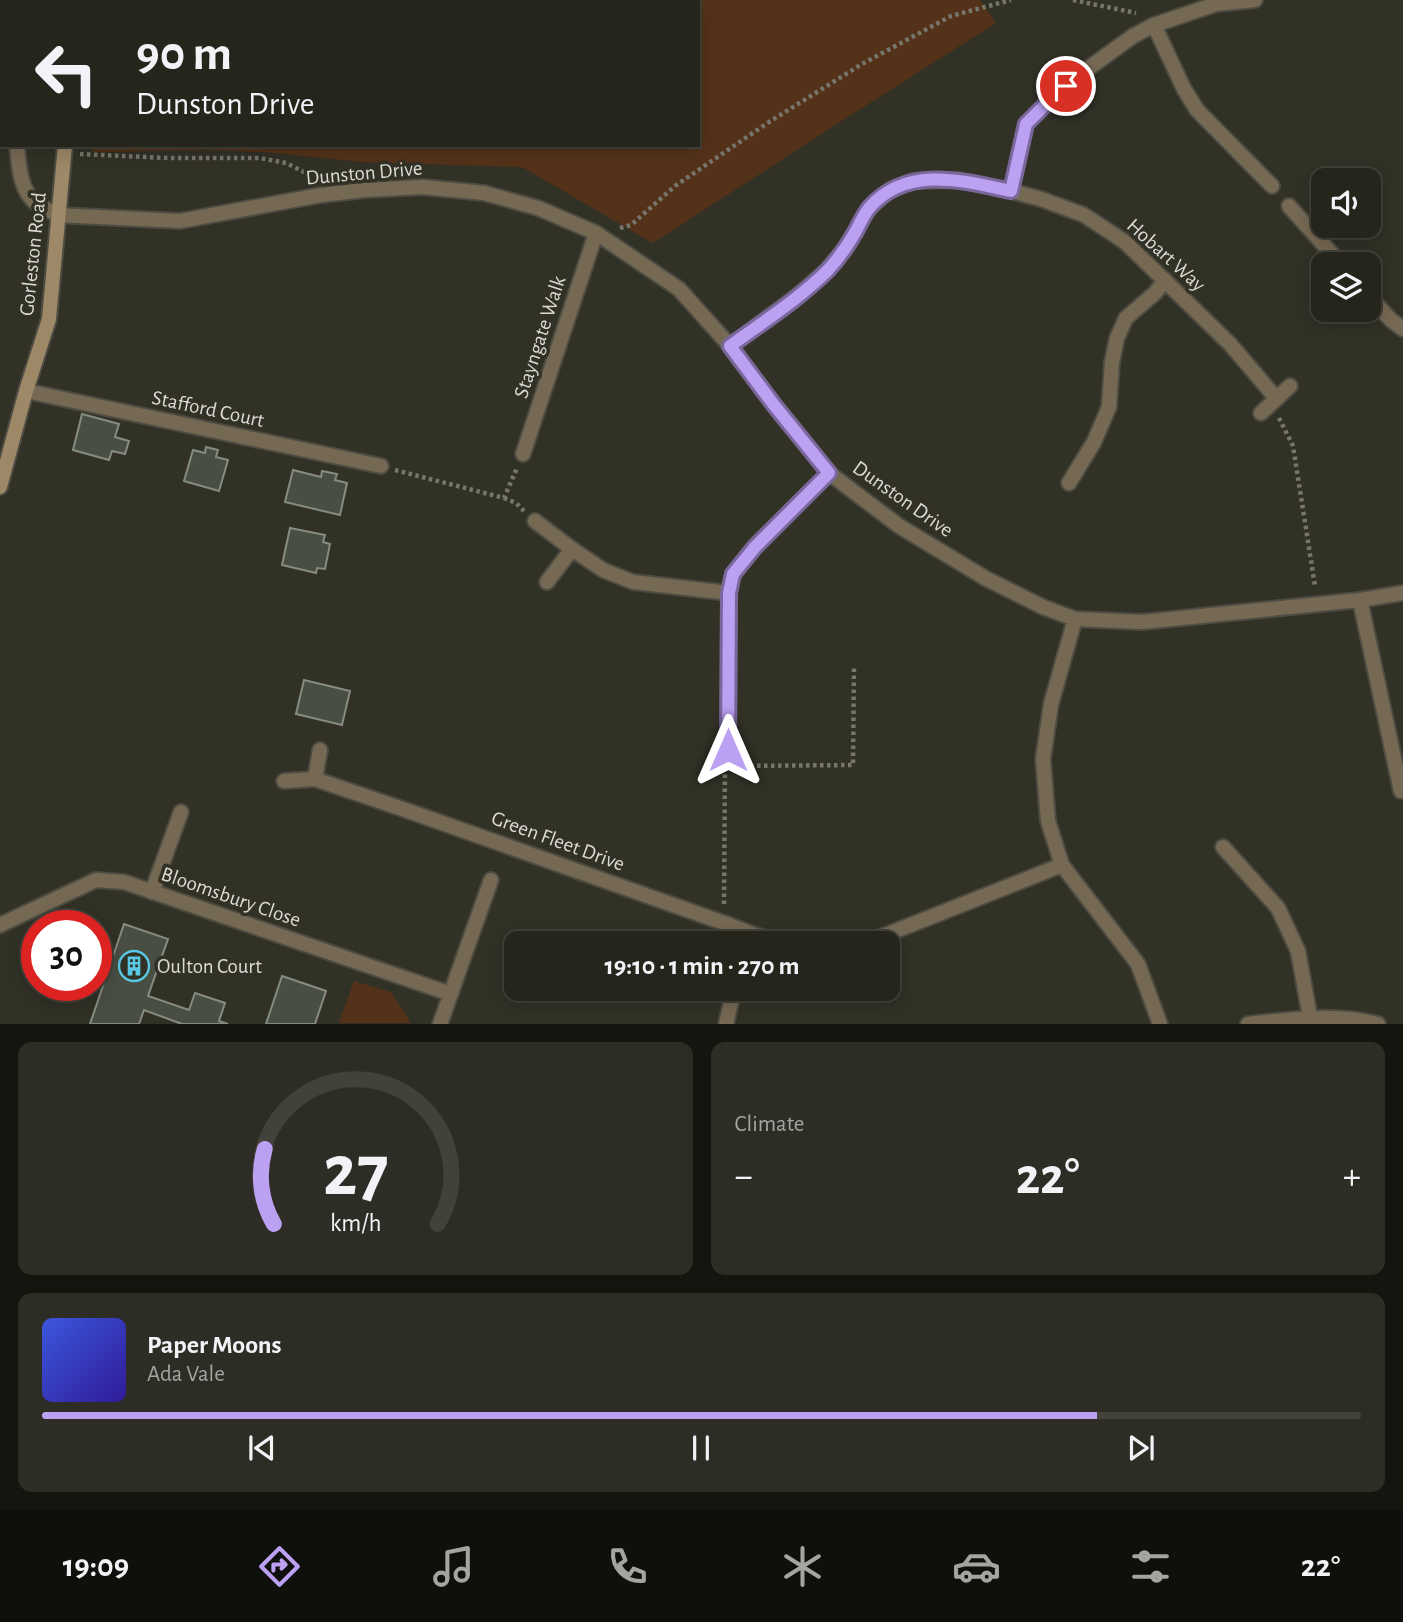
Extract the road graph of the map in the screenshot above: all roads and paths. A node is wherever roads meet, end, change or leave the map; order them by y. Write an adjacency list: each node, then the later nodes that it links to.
1 (1011, 0): 14 (path)
2 (1073, 0): 5 (path)
3 (1255, 0): 4 (street)
4 (1216, 2): 6 (street)
5 (1136, 13)
6 (1154, 24): 10 (street); 11 (street)
7 (18, 147): 13 (street)
8 (65, 149): 9 (path); 13 (main road, Gorleston Road)
9 (314, 177)
10 (1272, 186)
11 (1011, 191): 17 (street, Hobart Way); 20 (street, Hobart Way)
12 (1289, 206): 16 (street)
13 (58, 215): 15 (street, Dunston Drive); 22 (main road, Gorleston Road)
14 (621, 228)
15 (596, 233): 20 (street, Dunston Drive); 24 (street, Stayngate Walk)
16 (1330, 252)
17 (1166, 280): 23 (street, Hobart Way); 27 (street)
18 (1381, 309): 19 (street)
19 (1403, 329)
20 (730, 346): 26 (street, Dunston Drive)
21 (1290, 386): 23 (street)
22 (26, 391): 25 (street, Stafford Court); 28 (main road, Gorleston Road)
23 (1269, 406): 35 (path)
24 (523, 454): 25 (path)
25 (381, 466)
26 (829, 473): 32 (street); 36 (street, Dunston Drive)
27 (1069, 483)
28 (0, 487)
29 (535, 521): 30 (street)
30 (572, 549): 31 (street); 32 (street)
31 (547, 582)
32 (729, 593): 39 (street)
33 (1403, 593): 34 (street, Dunston Drive)
34 (1360, 600): 35 (street, Dunston Drive); 43 (street)
35 (1318, 604): 36 (street, Dunston Drive)
36 (1075, 619): 46 (street)
37 (854, 666): 40 (path)
38 (320, 750): 41 (street)
39 (728, 750): 40 (path)
40 (725, 766): 49 (path)
41 (315, 779): 42 (street, Green Fleet Drive); 49 (street, Green Fleet Drive)
42 (284, 781)
43 (1401, 791)
44 (181, 812): 48 (street)
45 (1223, 846): 55 (street)
46 (1062, 865): 52 (street); 58 (street)
47 (491, 880): 53 (street)
48 (152, 892): 50 (street, Bloomsbury Close); 53 (street, Bloomsbury Close)
49 (724, 923): 51 (street, Green Fleet Drive)
50 (0, 925)
51 (738, 931)
52 (895, 931)
53 (451, 994): 56 (street)
54 (731, 1001): 57 (street)
55 (1310, 1017): 59 (street); 60 (street)
56 (440, 1024)
57 (726, 1024)
58 (1160, 1024)
59 (1248, 1024)
60 (1378, 1024)

